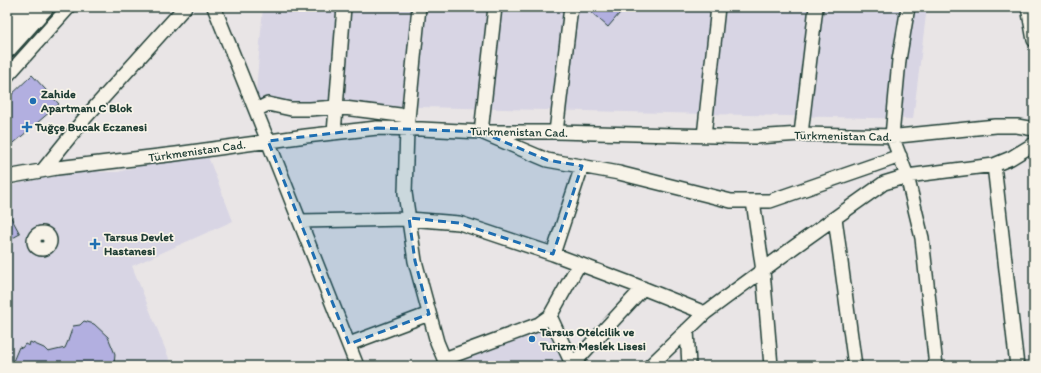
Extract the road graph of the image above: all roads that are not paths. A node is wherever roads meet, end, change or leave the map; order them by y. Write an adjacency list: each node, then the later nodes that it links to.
1 (22, 7): 14 (highway)
2 (44, 7): 16 (highway)
3 (69, 7): 17 (street)
4 (185, 7): 33 (street)
5 (214, 7): 19 (street)
6 (344, 7): 18 (street)
7 (420, 7): 20 (street)
8 (495, 7): 22 (street)
9 (570, 7): 23 (street)
10 (718, 7): 26 (street)
11 (816, 7): 25 (street)
12 (908, 7): 27 (street)
13 (1028, 7): 15 (street)
14 (7, 24)
15 (1034, 40)
16 (7, 48)
17 (7, 76)
18 (336, 107): 19 (street); 20 (street); 24 (street)
19 (256, 110): 28 (street)
20 (407, 122): 22 (street, Türkmenistan Cad.); 24 (street, Türkmenistan Cad.); 38 (street)
21 (1034, 129): 27 (street, Türkmenistan Cad.)
22 (481, 132): 23 (street, Türkmenistan Cad.); 32 (street)
23 (556, 132): 26 (street, Türkmenistan Cad.)
24 (334, 133): 28 (street, Türkmenistan Cad.)
25 (800, 134): 26 (street, Türkmenistan Cad.); 27 (street, Türkmenistan Cad.)
26 (704, 136)
27 (892, 136): 30 (street)
28 (268, 141): 33 (street, Türkmenistan Cad.); 39 (street)
29 (1034, 144): 31 (street)
30 (900, 156): 34 (street); 36 (street)
31 (994, 165): 34 (street); 57 (street)
32 (582, 166): 36 (street); 40 (street)
33 (43, 170): 35 (street, Türkmenistan Cad.)
34 (907, 176): 37 (street); 56 (street)
35 (7, 177)
36 (753, 201): 42 (street)
37 (835, 218): 42 (street); 55 (street)
38 (409, 219): 39 (street); 40 (street); 45 (street)
39 (300, 221): 48 (street)
40 (553, 254): 41 (street)
41 (579, 264): 43 (street); 46 (street)
42 (763, 271): 44 (street); 54 (street)
43 (643, 288): 44 (street); 51 (street)
44 (705, 313): 47 (street)
45 (430, 314): 48 (street); 49 (street)
46 (550, 316): 49 (street); 51 (street)
47 (687, 330): 52 (street); 53 (street)
48 (349, 344): 50 (street)
49 (445, 363)
50 (357, 366)
51 (572, 366)
52 (650, 366)
53 (689, 366)
54 (771, 366)
55 (855, 366)
56 (936, 366)
57 (1016, 366)

